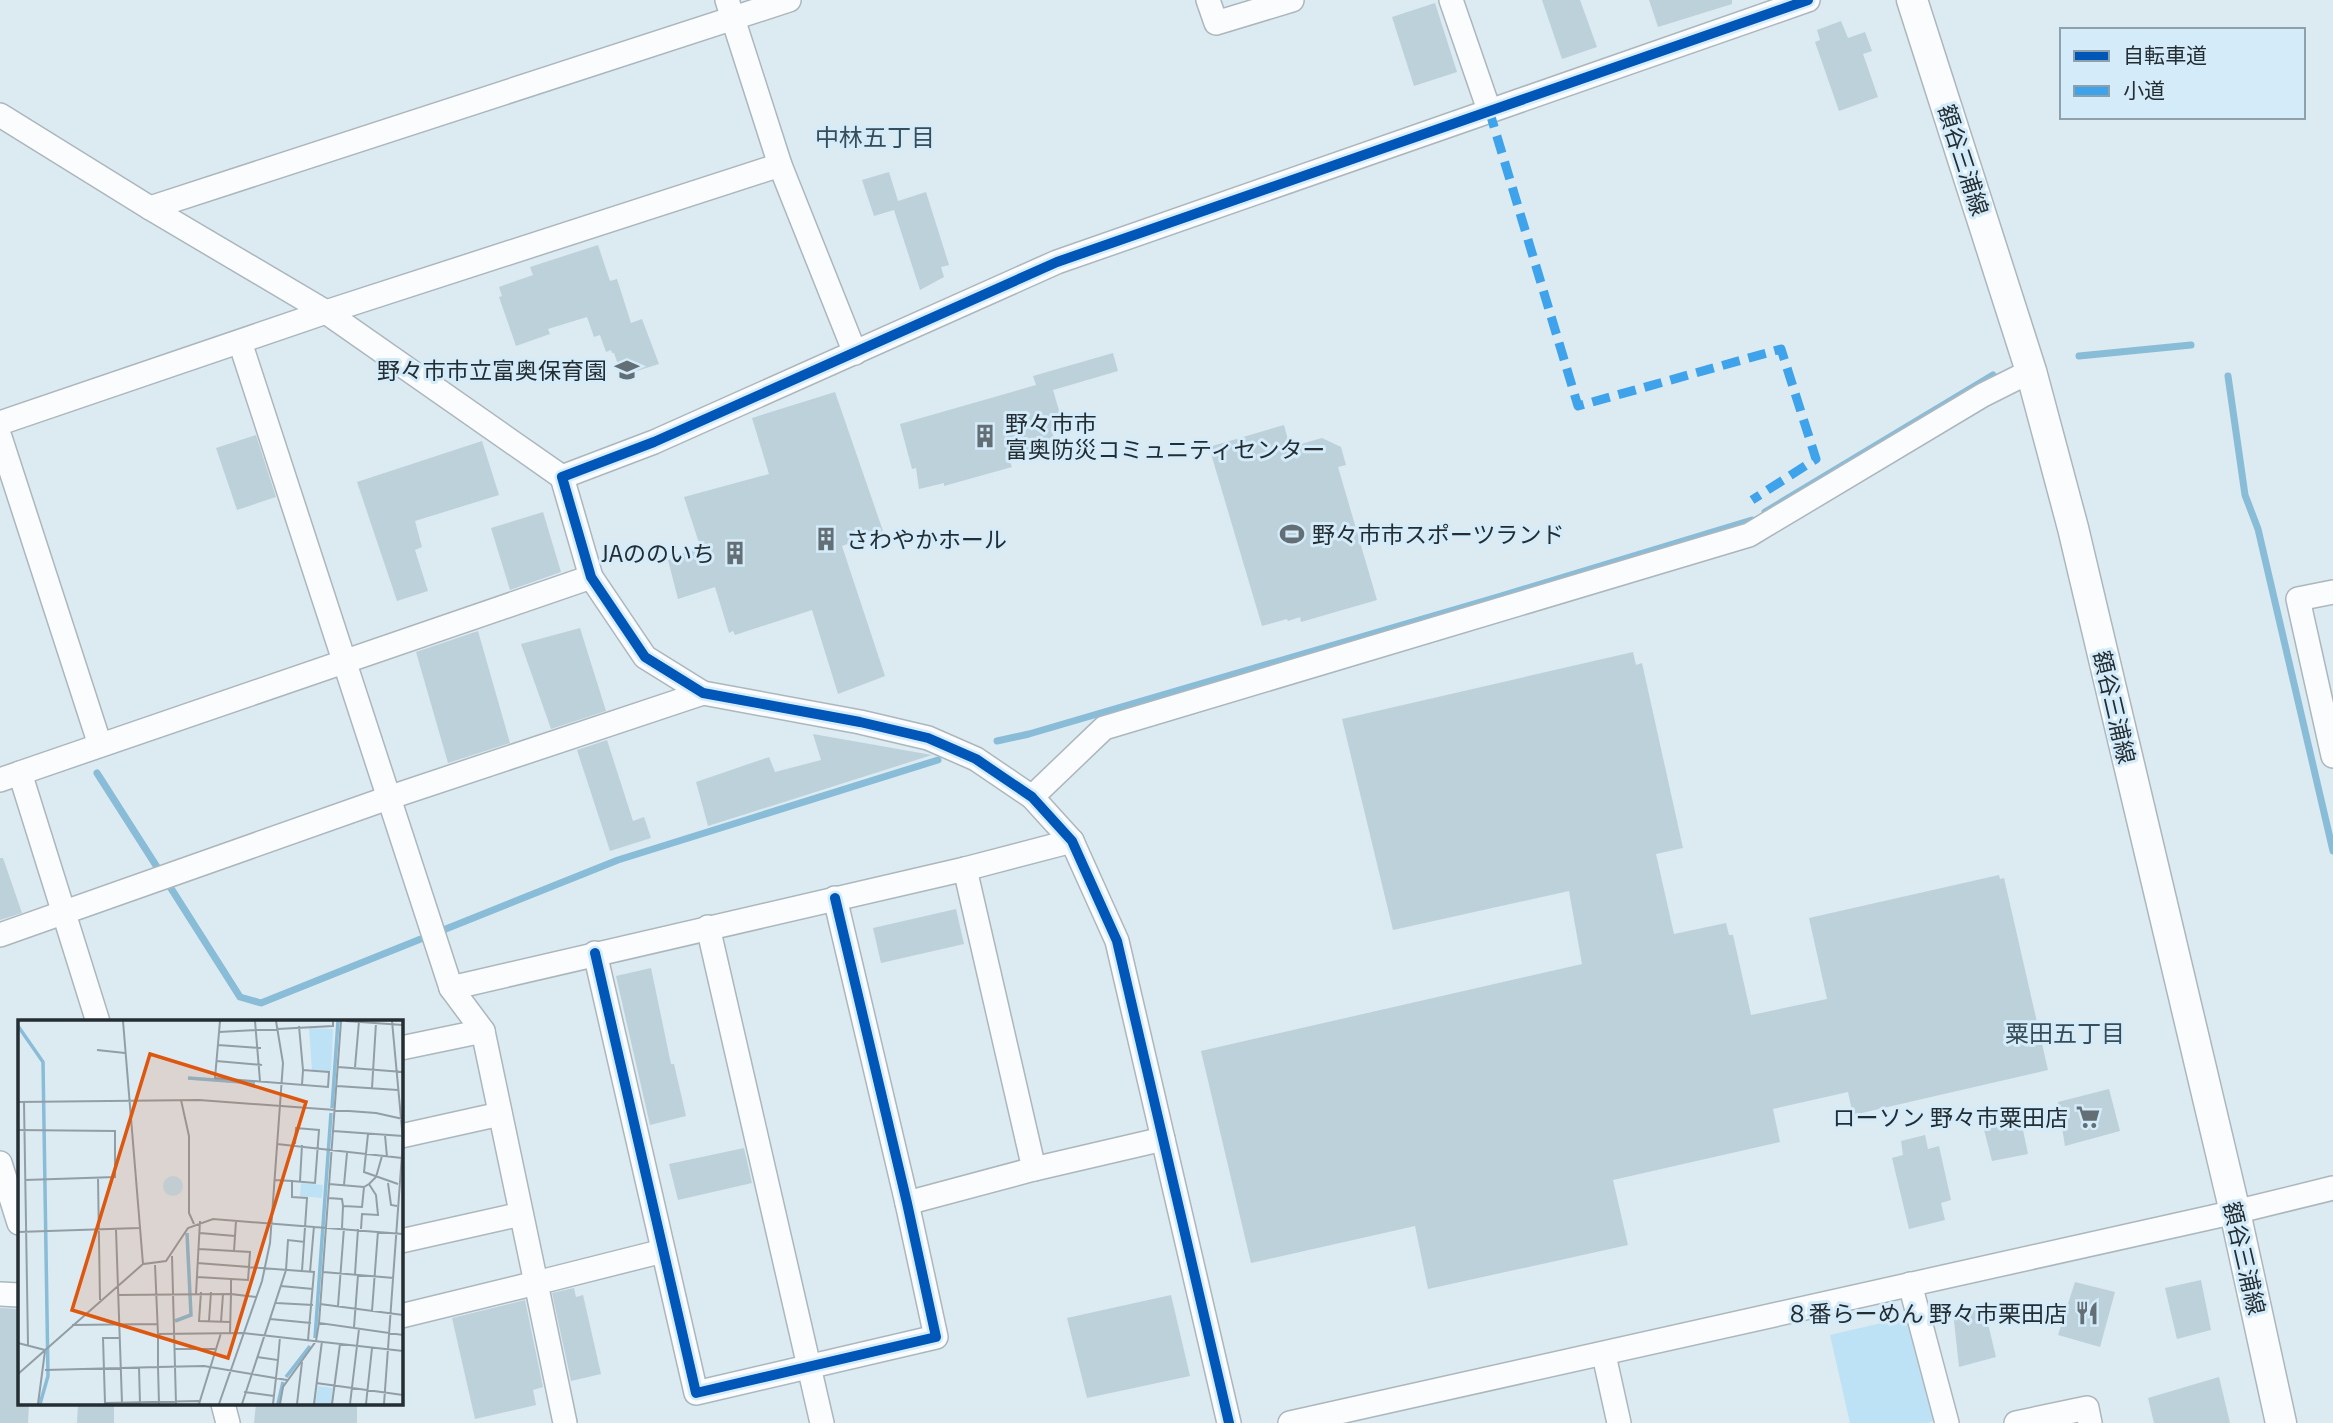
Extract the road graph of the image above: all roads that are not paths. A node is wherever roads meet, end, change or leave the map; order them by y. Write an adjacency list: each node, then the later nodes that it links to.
1 (789, 0): 7 (street)
2 (1208, 0): 3 (street)
3 (1292, 0)
4 (1451, 0): 8 (street)
5 (1808, 0): 8 (street)
6 (1912, 0): 15 (main road, 額谷三浦線)
7 (730, 9): 10 (street); 11 (street)
8 (1489, 110): 14 (street)
9 (0, 115): 11 (street)
10 (780, 165): 12 (street); 14 (street)
11 (150, 208): 12 (street)
12 (326, 312): 13 (street); 18 (street)
13 (240, 342): 16 (street); 21 (street)
14 (855, 352): 18 (street)
15 (2031, 371): 26 (street); 46 (main road, 額谷三浦線)
16 (0, 424)
17 (0, 438): 23 (street)
18 (562, 477): 19 (street)
19 (591, 577): 21 (street); 22 (street)
20 (2333, 592): 24 (street)
21 (345, 660): 23 (street); 27 (street)
22 (703, 693): 26 (street); 27 (street)
23 (100, 745): 25 (street)
24 (2333, 756)
25 (10, 776): 31 (street)
26 (1032, 797): 28 (street)
27 (388, 798): 31 (street); 35 (street)
28 (1072, 841): 29 (street); 41 (street)
29 (965, 869): 30 (street); 43 (street)
30 (835, 898): 32 (street); 45 (street)
31 (62, 913): 33 (street); 36 (street)
32 (708, 927): 34 (street); 57 (street)
33 (0, 935)
34 (595, 953): 35 (street); 50 (street)
35 (451, 988): 37 (street)
36 (97, 1020)
37 (483, 1031): 38 (street); 39 (street)
38 (402, 1048)
39 (500, 1114): 40 (street); 47 (street)
40 (402, 1136)
41 (1163, 1139): 43 (street); 62 (street)
42 (0, 1164): 48 (street)
43 (1034, 1169): 45 (street)
44 (2333, 1188): 46 (street)
45 (907, 1203): 57 (street)
46 (2235, 1212): 52 (street); 68 (main road, 額谷三浦線)
47 (521, 1214): 49 (street); 51 (street)
48 (18, 1220)
49 (402, 1241)
50 (663, 1251): 51 (street); 57 (street)
51 (537, 1283): 55 (street); 60 (street)
52 (1910, 1284): 56 (street); 65 (street)
53 (0, 1294): 54 (street)
54 (18, 1295)
55 (402, 1316)
56 (1604, 1354): 63 (street); 64 (street)
57 (810, 1367): 61 (street)
58 (224, 1406): 59 (street)
59 (229, 1423)
60 (565, 1423)
61 (822, 1423)
62 (1230, 1423)
63 (1290, 1423)
64 (1619, 1423)
65 (1947, 1423)
66 (2016, 1423): 67 (street)
67 (2090, 1423)
68 (2281, 1423)

